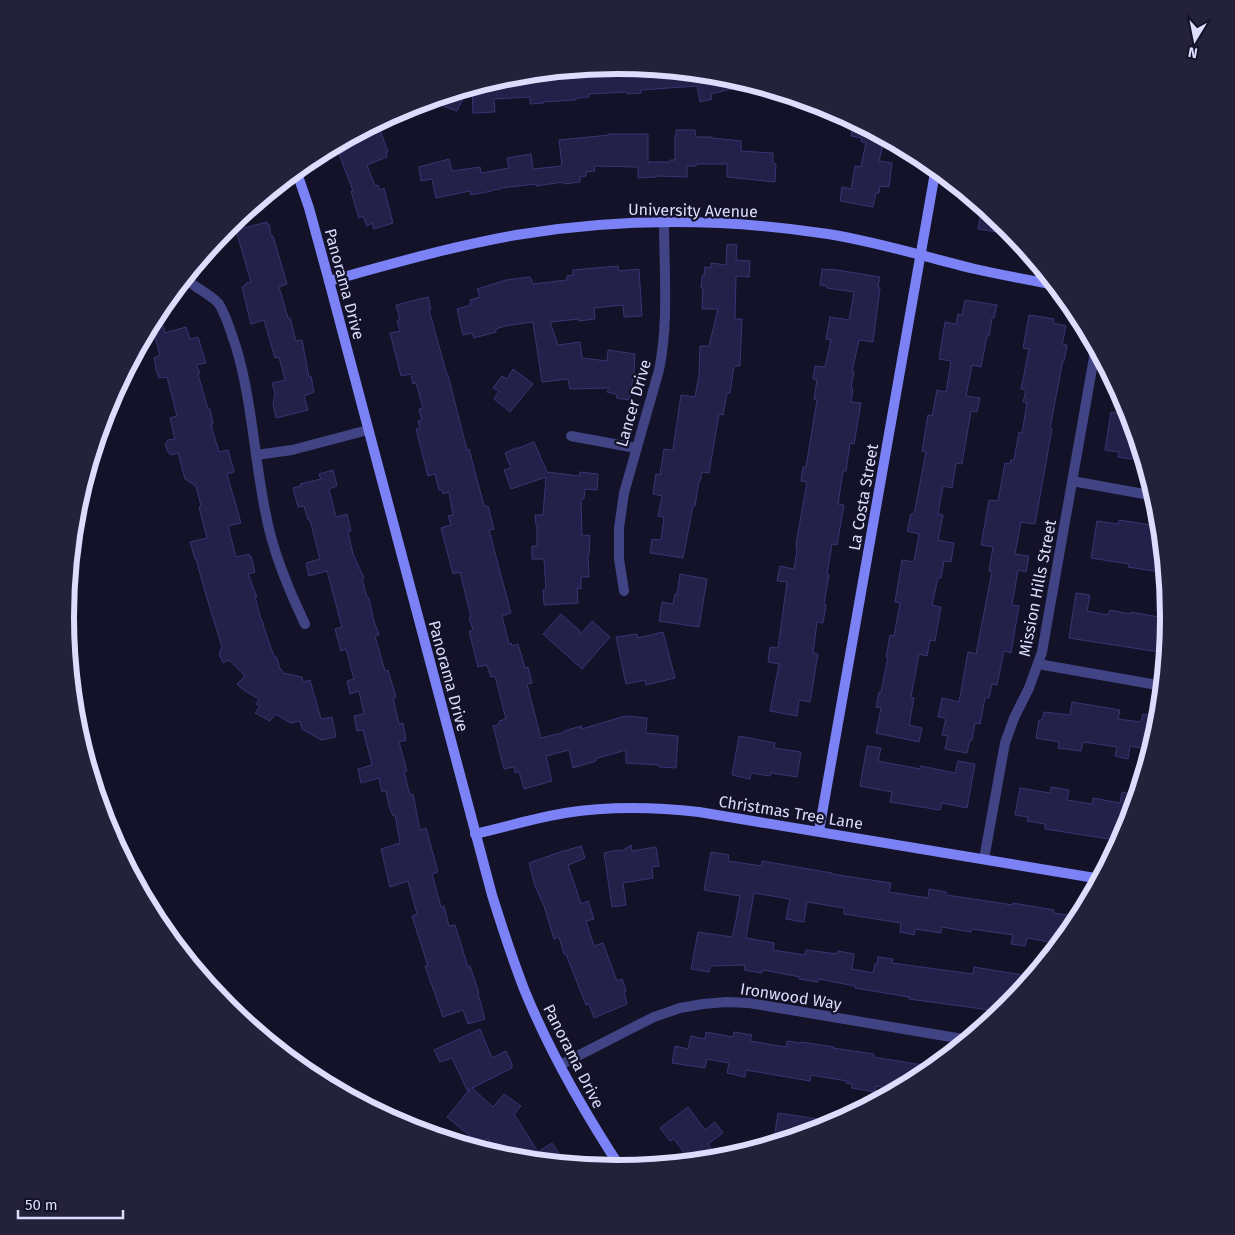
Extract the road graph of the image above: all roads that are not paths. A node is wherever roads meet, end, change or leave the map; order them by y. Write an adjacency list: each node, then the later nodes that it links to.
1 (934, 175): 4 (street, La Costa Street)
2 (298, 177): 5 (street, Panorama Drive)
3 (664, 222): 4 (street, University Avenue); 5 (street, University Avenue); 11 (street, Lancer Drive)
4 (920, 254): 7 (street, University Avenue); 19 (street, La Costa Street)
5 (329, 280): 9 (street, Panorama Drive)
6 (189, 282): 12 (street)
7 (1047, 283)
8 (1094, 357): 13 (street, Mission Hills Street)
9 (368, 430): 12 (street); 20 (street, Panorama Drive)
10 (571, 436): 11 (street)
11 (636, 448): 15 (street, Lancer Drive)
12 (256, 455): 16 (street)
13 (1072, 481): 14 (street); 17 (street, Mission Hills Street)
14 (1147, 495)
15 (624, 591)
16 (305, 624)
17 (1038, 664): 18 (street); 21 (street, Mission Hills Street)
18 (1157, 685)
19 (819, 831): 20 (street, Christmas Tree Lane); 21 (street, Christmas Tree Lane)
20 (475, 834): 24 (street, Panorama Drive)
21 (984, 859): 22 (street, Christmas Tree Lane)
22 (1094, 878)
23 (961, 1039): 24 (street, Ironwood Way)
24 (560, 1065): 25 (street, Panorama Drive)
25 (616, 1161)

